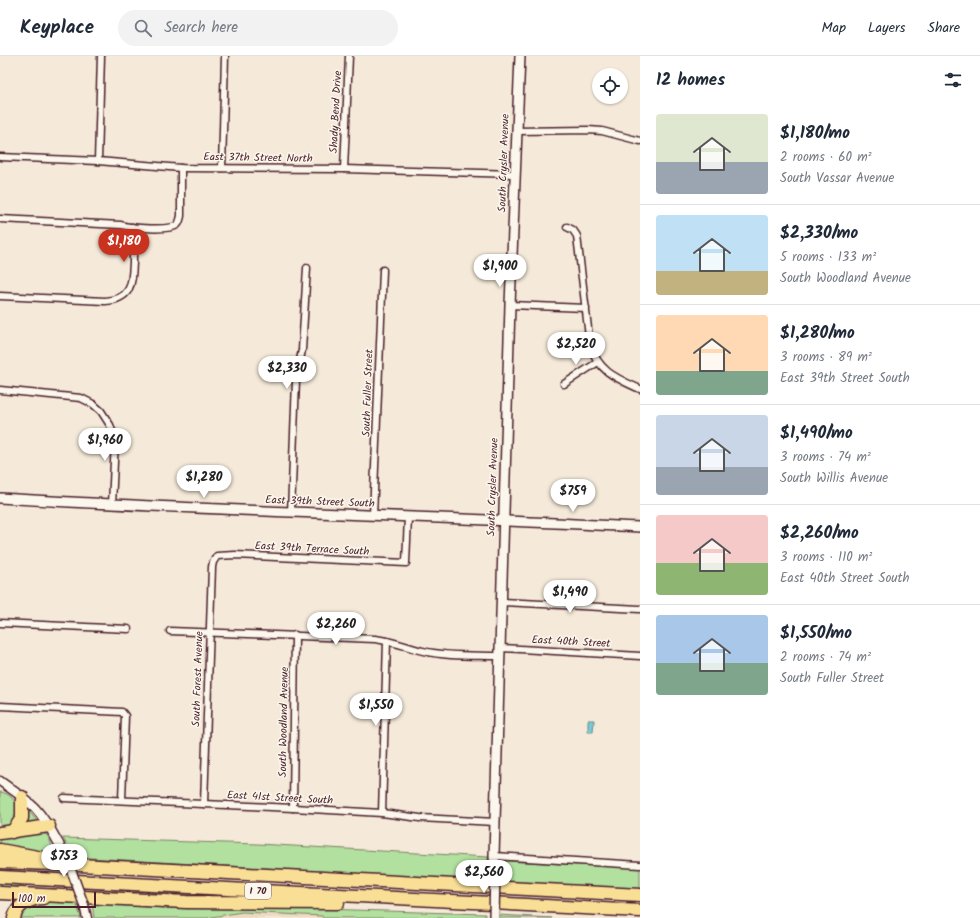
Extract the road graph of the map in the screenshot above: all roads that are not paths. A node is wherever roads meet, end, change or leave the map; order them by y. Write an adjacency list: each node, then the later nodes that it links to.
1 (101, 56): 8 (street)
2 (225, 56): 9 (street)
3 (349, 56): 11 (street, Shady Bend Drive)
4 (520, 56): 5 (main road, South Crysler Avenue)
5 (517, 131): 6 (street); 12 (main road, South Crysler Avenue)
6 (640, 141)
7 (0, 157): 8 (street, East 37th Street North)
8 (98, 161): 10 (street, East 37th Street North)
9 (222, 168): 10 (street, East 37th Street North); 11 (street, East 37th Street North)
10 (181, 169): 14 (street)
11 (344, 169): 12 (street, East 37th Street North)
12 (515, 174): 19 (main road, South Crysler Avenue)
13 (0, 219): 14 (street)
14 (132, 227): 18 (street)
15 (567, 227): 20 (street)
16 (307, 268): 27 (street)
17 (383, 270): 28 (street, South Fuller Street)
18 (0, 296)
19 (510, 305): 20 (street); 30 (main road, South Crysler Avenue)
20 (586, 308): 21 (street)
21 (598, 362): 22 (street); 23 (street)
22 (564, 384)
23 (640, 389)
24 (0, 390): 26 (street)
25 (0, 498): 26 (main road, East 39th Street South)
26 (112, 505): 27 (main road, East 39th Street South)
27 (291, 513): 28 (main road, East 39th Street South)
28 (374, 516): 29 (main road, East 39th Street South)
29 (408, 517): 30 (main road, East 39th Street South); 32 (street, East 39th Terrace South)
30 (504, 520): 31 (main road, East 39th Street South); 33 (main road, South Crysler Avenue)
31 (640, 527)
32 (217, 556): 38 (street, South Forest Avenue)
33 (502, 602): 34 (street); 41 (main road, South Crysler Avenue)
34 (640, 609)
35 (0, 623): 36 (street)
36 (128, 630)
37 (170, 631): 38 (street, East 40th Street)
38 (210, 633): 39 (street, East 40th Street); 48 (street, South Forest Avenue)
39 (296, 635): 40 (street, East 40th Street); 49 (street, South Woodland Avenue)
40 (387, 641): 41 (street, East 40th Street); 50 (street)
41 (500, 652): 42 (street, East 40th Street); 51 (main road, South Crysler Avenue)
42 (640, 656)
43 (0, 706): 47 (street)
44 (1, 783): 45 (street)
45 (22, 796): 52 (street); 53 (highway)
46 (64, 798): 47 (street, East 41st Street South)
47 (122, 800): 48 (street, East 41st Street South)
48 (204, 804): 49 (street, East 41st Street South)
49 (293, 808): 50 (street, East 41st Street South)
50 (382, 813): 51 (street, East 41st Street South)
51 (495, 822): 55 (main road, South Crysler Avenue)
52 (49, 826): 53 (highway); 66 (street, bridge)
53 (6, 832)
54 (0, 850): 57 (highway)
55 (494, 856): 58 (street); 67 (main road, South Crysler Avenue, bridge)
56 (0, 862): 57 (highway, I 70)
57 (79, 865): 61 (highway, I 70)
58 (640, 865)
59 (0, 877): 63 (highway, I 70)
60 (0, 893): 62 (highway)
61 (640, 895)
62 (66, 897): 63 (highway); 65 (highway)
63 (467, 903): 64 (highway, I 70)
64 (640, 912)
65 (14, 918)
66 (87, 918)
67 (494, 918)

